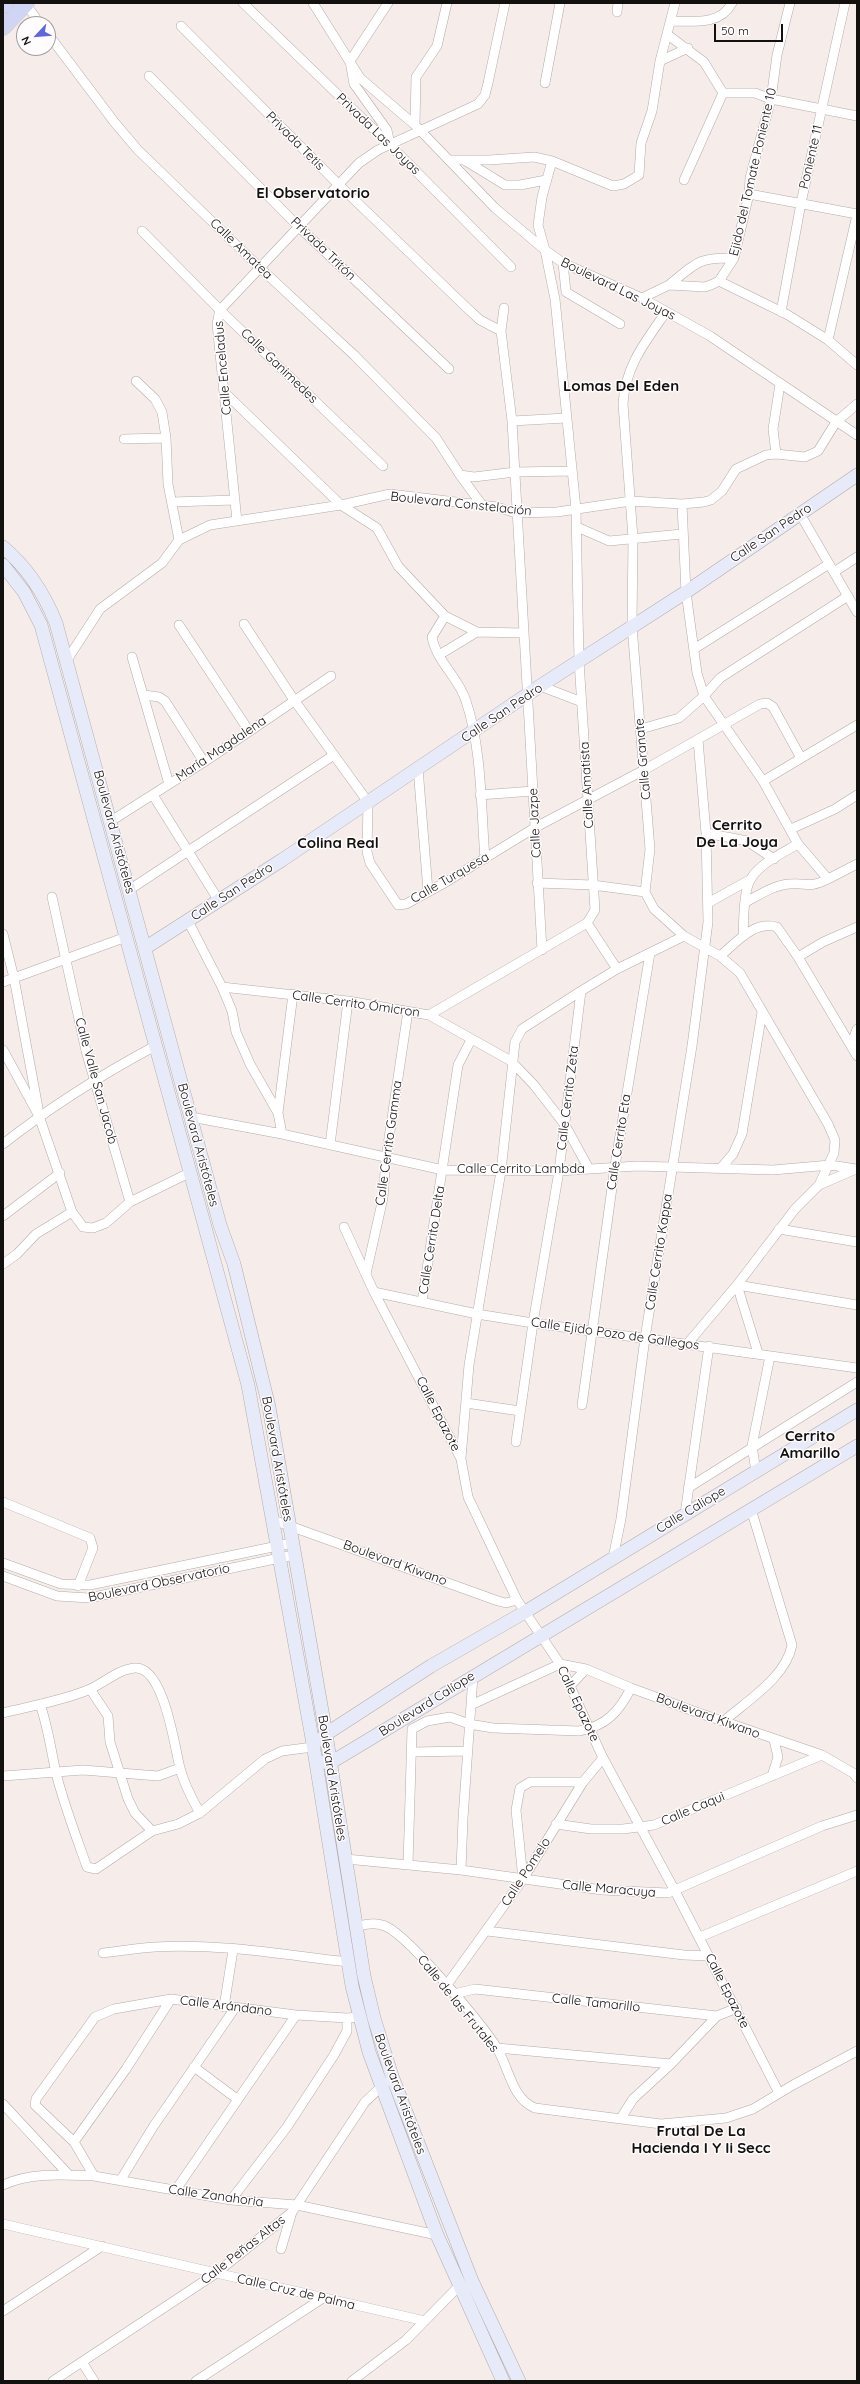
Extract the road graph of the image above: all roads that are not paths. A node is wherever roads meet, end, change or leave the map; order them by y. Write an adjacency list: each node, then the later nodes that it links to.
1 (6, 3): 13 (main road)
2 (243, 3): 32 (street, Privada Las Joyas)
3 (314, 3): 21 (street, Boulevard Las Joyas)
4 (388, 3): 21 (street)
5 (447, 3): 30 (street)
6 (505, 3): 29 (street, Calle Enceladus)
7 (560, 3): 24 (street)
8 (675, 3): 15 (street)
9 (732, 3): 15 (street)
10 (790, 3): 26 (street, Ejido del Tomate Poniente 10)
11 (845, 3): 27 (street, Poniente 11)
12 (26, 4): 14 (street); 17 (main road)
13 (3, 6)
14 (34, 16)
15 (671, 22): 18 (street)
16 (181, 26): 38 (street, Privada Tetis)
17 (3, 28)
18 (668, 35): 20 (street); 22 (street)
19 (56, 44): 48 (street, Calle Amatea)
20 (688, 48): 22 (street); 25 (street)
21 (350, 61): 30 (street, Boulevard Las Joyas); 32 (street)
22 (660, 61): 35 (street)
23 (149, 76): 42 (street, Privada Tritón)
24 (545, 82)
25 (723, 93): 26 (street); 37 (street)
26 (771, 99): 27 (street); 39 (street, Ejido del Tomate Poniente 10)
27 (822, 109): 28 (street); 40 (street, Poniente 11)
28 (857, 116)
29 (436, 124): 30 (street, Calle Enceladus); 31 (street)
30 (418, 128): 31 (street, Boulevard Las Joyas); 32 (street, Calle Enceladus)
31 (432, 142): 33 (street, Boulevard Las Joyas)
32 (390, 144): 38 (street, Calle Enceladus); 47 (street, Privada Las Joyas)
33 (450, 160): 34 (street); 44 (street, Boulevard Las Joyas)
34 (464, 160): 35 (street); 36 (street)
35 (552, 161): 36 (street, Calle Amatista)
36 (546, 180): 44 (street, Calle Amatista)
37 (684, 180)
38 (338, 184): 42 (street, Calle Enceladus); 59 (street, Privada Tetis)
39 (749, 194): 40 (street); 45 (street, Ejido del Tomate Poniente 10)
40 (801, 203): 41 (street); 57 (street, Poniente 11)
41 (857, 215): 60 (street)
42 (300, 227): 48 (street, Calle Enceladus); 62 (street, Privada Tritón)
43 (142, 231): 55 (street, Calle Ganimedes)
44 (545, 250): 46 (street, Boulevard Las Joyas); 51 (street, Calle Amatista)
45 (734, 258): 49 (street, Ejido del Tomate Poniente 10); 50 (street)
46 (563, 263): 52 (street); 53 (street, Boulevard Las Joyas)
47 (511, 266)
48 (259, 267): 55 (street, Calle Enceladus); 77 (street, Calle Amatea)
49 (719, 281): 50 (street); 57 (street)
50 (669, 285): 53 (street)
51 (552, 286): 52 (street); 67 (street, Calle Amatista)
52 (566, 292): 58 (street)
53 (642, 298): 56 (street, Boulevard Las Joyas)
54 (504, 308): 59 (street, Calle Jazpe)
55 (220, 310): 65 (street, Calle Enceladus); 74 (street, Calle Ganimedes)
56 (666, 312): 64 (street, Boulevard Las Joyas); 80 (street, Calle Granate)
57 (781, 312): 60 (street)
58 (620, 324)
59 (501, 331): 68 (street, Calle Jazpe)
60 (828, 340): 61 (street)
61 (857, 365)
62 (449, 369)
63 (136, 381): 71 (street)
64 (780, 384): 69 (street, Boulevard Las Joyas); 73 (street)
65 (224, 392): 79 (street, Calle Enceladus); 83 (street)
66 (857, 404): 69 (street)
67 (566, 418): 68 (street); 75 (street, Calle Amatista)
68 (512, 421): 76 (street, Calle Jazpe)
69 (836, 422): 70 (street, Boulevard Las Joyas); 73 (street)
70 (857, 435)
71 (166, 438): 72 (street); 81 (street)
72 (124, 439)
73 (776, 454): 82 (street, Boulevard Constelación)
74 (383, 466)
75 (572, 471): 76 (street); 85 (street, Calle Amatista)
76 (515, 472): 77 (street); 86 (street, Calle Jazpe)
77 (460, 475): 84 (street, Calle Amatea)
78 (857, 475): 87 (street, Calle San Pedro)
79 (235, 500): 81 (street); 88 (street, Calle Enceladus)
80 (631, 501): 82 (street, Boulevard Constelación); 85 (street, Boulevard Constelación); 91 (street, Calle Granate)
81 (172, 502): 92 (street)
82 (682, 504): 90 (street)
83 (341, 505): 84 (street, Boulevard Constelación); 88 (street, Boulevard Constelación); 100 (street)
84 (482, 506): 86 (street, Boulevard Constelación)
85 (576, 509): 86 (street, Boulevard Constelación); 89 (street, Calle Amatista)
86 (516, 513): 105 (street, Calle Jazpe)
87 (800, 514): 96 (street); 97 (street, Calle San Pedro)
88 (237, 521): 92 (street, Boulevard Constelación)
89 (577, 527): 91 (street); 110 (street, Calle Amatista)
90 (682, 534): 91 (street); 97 (street)
91 (633, 538): 103 (street, Calle Granate)
92 (179, 540): 109 (street)
93 (3, 547): 109 (street, Boulevard Aristóteles)
94 (857, 557): 96 (street)
95 (3, 565): 124 (street, Boulevard Aristóteles)
96 (831, 568): 98 (street); 106 (street)
97 (686, 592): 103 (street, Calle San Pedro); 106 (street)
98 (848, 596): 99 (street); 115 (street)
99 (857, 612)
100 (445, 616): 104 (street); 107 (street)
101 (244, 624): 116 (street)
102 (179, 625): 121 (street)
103 (632, 626): 110 (street, Calle San Pedro); 120 (street, Calle Granate)
104 (477, 632): 105 (street); 107 (street)
105 (524, 633): 114 (street, Calle Jazpe)
106 (694, 649): 115 (street)
107 (439, 655): 122 (street)
108 (132, 657): 113 (street)
109 (67, 660): 125 (street, Boulevard Aristóteles)
110 (579, 661): 112 (street, Calle San Pedro); 117 (street, Calle Amatista)
111 (331, 676): 116 (street, María Magdalena)
112 (540, 686): 114 (street, Calle San Pedro); 117 (street)
113 (144, 695): 128 (street); 132 (street)
114 (527, 695): 122 (street, Calle San Pedro); 133 (street, Calle Jazpe)
115 (704, 696): 118 (street); 120 (street)
116 (294, 700): 121 (street, María Magdalena); 126 (street)
117 (582, 702): 137 (street, Calle Amatista)
118 (724, 724): 123 (street, Calle Turquesa); 127 (street, Calle Turquesa); 131 (street)
119 (857, 725): 127 (street)
120 (641, 729): 130 (street, Calle Granate)
121 (249, 731): 128 (street, María Magdalena)
122 (474, 731): 129 (street, Calle San Pedro); 135 (street)
123 (698, 740): 130 (street, Calle Turquesa); 142 (street, Calle Cerrito Kappa)
124 (77, 753): 125 (street); 165 (street, Boulevard Aristóteles)
125 (93, 754): 139 (street, Boulevard Aristóteles)
126 (334, 755): 138 (street); 144 (street)
127 (801, 758): 131 (street)
128 (204, 762): 132 (street, María Magdalena)
129 (418, 768): 138 (street, Calle San Pedro); 153 (street)
130 (644, 770): 137 (street, Calle Turquesa); 154 (street, Calle Granate)
131 (763, 780): 141 (street)
132 (169, 784): 134 (street, María Magdalena)
133 (533, 791): 135 (street); 140 (street, Calle Jazpe)
134 (153, 795): 139 (street, María Magdalena); 144 (street)
135 (480, 795): 145 (street)
136 (857, 795): 141 (street)
137 (588, 798): 140 (street, Calle Turquesa); 151 (street, Calle Amatista)
138 (368, 802): 153 (street, Calle Turquesa); 156 (street, Calle San Pedro)
139 (110, 817): 152 (street, Boulevard Aristóteles)
140 (536, 827): 145 (street, Calle Turquesa); 150 (street, Calle Jazpe)
141 (791, 829): 143 (street)
142 (706, 833): 146 (street); 158 (street, Calle Cerrito Kappa)
143 (798, 844): 146 (street); 149 (street)
144 (189, 851): 152 (street); 156 (street)
145 (485, 859): 153 (street, Calle Turquesa)
146 (774, 859): 148 (street)
147 (857, 864): 149 (street)
148 (751, 879): 157 (street); 158 (street)
149 (828, 879): 157 (street)
150 (537, 883): 151 (street); 168 (street, Calle Jazpe)
151 (593, 886): 154 (street); 160 (street, Calle Amatista)
152 (129, 890): 167 (street, Boulevard Aristóteles)
153 (428, 891)
154 (645, 892): 163 (street)
155 (52, 897): 172 (street, Calle Valle San Jacob)
156 (219, 901): 159 (street, Calle San Pedro)
157 (746, 902): 164 (street)
158 (708, 903): 166 (street, Calle Cerrito Kappa)
159 (188, 920): 167 (street, Calle San Pedro); 176 (street)
160 (587, 923): 168 (street); 173 (street)
161 (857, 928): 171 (street)
162 (3, 934): 174 (street)
163 (684, 936): 166 (street); 169 (street)
164 (744, 936): 170 (street); 171 (street)
165 (126, 937): 172 (street); 187 (street, Boulevard Aristóteles)
166 (705, 947): 170 (street); 202 (street, Calle Cerrito Kappa)
167 (145, 948): 185 (street, Boulevard Aristóteles)
168 (542, 950): 182 (street)
169 (650, 953): 173 (street); 201 (street, Calle Cerrito Eta)
170 (720, 956): 181 (street)
171 (798, 957): 186 (street)
172 (65, 958): 174 (street); 191 (street, Calle Valle San Jacob)
173 (617, 969): 177 (street)
174 (14, 978): 175 (street); 193 (street)
175 (3, 982)
176 (222, 987): 178 (street, Calle Cerrito Ómicron); 192 (street)
177 (581, 991): 190 (street); 195 (street, Calle Cerrito Zeta)
178 (293, 994): 179 (street, Calle Cerrito Ómicron); 192 (street)
179 (348, 1001): 180 (street, Calle Cerrito Ómicron); 198 (street)
180 (408, 1011): 182 (street, Calle Cerrito Ómicron); 199 (street, Calle Cerrito Gamma)
181 (762, 1012): 200 (street); 203 (street)
182 (429, 1015): 184 (street, Calle Cerrito Ómicron)
183 (857, 1029): 186 (street)
184 (471, 1040): 190 (street, Calle Cerrito Ómicron); 205 (street, Calle Cerrito Delta)
185 (170, 1042): 187 (street); 194 (street, Boulevard Aristóteles)
186 (851, 1045): 189 (street)
187 (155, 1046): 191 (street); 209 (street, Boulevard Aristóteles)
188 (3, 1050): 193 (street)
189 (857, 1056)
190 (511, 1061): 195 (street, Calle Cerrito Ómicron); 208 (street)
191 (94, 1079): 193 (street); 212 (street, Calle Valle San Jacob)
192 (278, 1113): 196 (street)
193 (39, 1116): 197 (street); 210 (street)
194 (191, 1117): 196 (street, Calle Cerrito Lambda); 248 (street, Boulevard Aristóteles)
195 (564, 1125): 204 (street, Calle Cerrito Ómicron); 206 (street, Calle Cerrito Zeta)
196 (282, 1134): 198 (street, Calle Cerrito Lambda)
197 (3, 1144)
198 (330, 1145): 199 (street, Calle Cerrito Lambda)
199 (386, 1158): 205 (street, Calle Cerrito Lambda); 219 (street, Calle Cerrito Gamma)
200 (830, 1165): 203 (street, Calle Cerrito Lambda); 207 (street, Calle Cerrito Lambda); 211 (street)
201 (615, 1166): 202 (street, Calle Cerrito Lambda); 204 (street, Calle Cerrito Lambda); 226 (street, Calle Cerrito Eta)
202 (673, 1167): 203 (street, Calle Cerrito Lambda); 227 (street, Calle Cerrito Kappa)
203 (720, 1168)
204 (590, 1169): 206 (street, Calle Cerrito Lambda)
205 (443, 1170): 208 (street, Calle Cerrito Lambda); 222 (street, Calle Cerrito Delta)
206 (559, 1170): 208 (street, Calle Cerrito Lambda); 225 (street, Calle Cerrito Zeta)
207 (857, 1170): 211 (street)
208 (501, 1171): 224 (street)
209 (191, 1172): 212 (street); 247 (street, Boulevard Aristóteles)
210 (60, 1173): 213 (street); 214 (street)
211 (819, 1185): 216 (street)
212 (130, 1202): 213 (street)
213 (72, 1212): 218 (street)
214 (3, 1216)
215 (344, 1227): 219 (street, Calle Epazote)
216 (779, 1229): 217 (street); 220 (street)
217 (857, 1242)
218 (3, 1264)
219 (366, 1274): 221 (street, Calle Epazote)
220 (737, 1285): 223 (street); 228 (street); 230 (street)
221 (374, 1292): 222 (street, Calle Ejido Pozo de Gallegos); 241 (street, Calle Epazote)
222 (422, 1302): 224 (street, Calle Ejido Pozo de Gallegos)
223 (857, 1305)
224 (477, 1314): 225 (street, Calle Ejido Pozo de Gallegos); 234 (street)
225 (533, 1323): 226 (street, Calle Ejido Pozo de Gallegos); 236 (street, Calle Cerrito Zeta)
226 (591, 1331): 227 (street, Calle Ejido Pozo de Gallegos); 235 (street, Calle Cerrito Eta)
227 (645, 1338): 228 (street, Calle Ejido Pozo de Gallegos); 251 (street, Calle Cerrito Kappa)
228 (688, 1343): 229 (street, Calle Ejido Pozo de Gallegos)
229 (709, 1346): 230 (street, Calle Ejido Pozo de Gallegos); 243 (street)
230 (758, 1353): 231 (street, Calle Ejido Pozo de Gallegos)
231 (770, 1356): 232 (street, Calle Ejido Pozo de Gallegos); 239 (street)
232 (857, 1368)
233 (857, 1382): 239 (street)
234 (466, 1403): 236 (street); 241 (street)
235 (582, 1405)
236 (520, 1410): 238 (street, Calle Cerrito Zeta)
237 (857, 1410): 242 (street, Calle Caliope)
238 (516, 1442)
239 (752, 1446): 242 (street); 243 (street)
240 (857, 1446): 245 (street)
241 (461, 1459): 257 (street, Calle Epazote)
242 (756, 1470): 246 (street, Calle Caliope)
243 (688, 1488): 246 (street)
244 (3, 1502): 255 (street)
245 (751, 1509): 259 (street); 270 (street)
246 (684, 1514): 251 (street, Calle Caliope)
247 (273, 1520): 248 (street, Boulevard Kiwano); 250 (street, Boulevard Aristóteles)
248 (289, 1525): 249 (street, Boulevard Aristóteles); 257 (street, Boulevard Kiwano)
249 (293, 1549): 250 (street, Boulevard Observatorio); 250 (street, Boulevard Observatorio); 274 (street, Boulevard Aristóteles)
250 (278, 1552): 255 (street, Boulevard Observatorio); 256 (street, Boulevard Observatorio); 276 (street, Boulevard Aristóteles)
251 (613, 1558): 258 (street, Calle Caliope)
252 (3, 1563): 254 (street, Boulevard Observatorio)
253 (3, 1576): 256 (street, Boulevard Observatorio)
254 (51, 1581): 255 (street, Boulevard Observatorio); 256 (street)
255 (78, 1586)
256 (45, 1592)
257 (517, 1600): 258 (street, Calle Epazote)
258 (525, 1612): 259 (street, Calle Epazote); 274 (street)
259 (540, 1636): 260 (street, Calle Epazote); 262 (street, Boulevard Calíope)
260 (560, 1664): 261 (street, Boulevard Kiwano); 263 (street, Calle Epazote); 267 (street)
261 (586, 1668): 263 (street); 264 (street, Boulevard Kiwano)
262 (474, 1676): 267 (street); 269 (street, Boulevard Calíope)
263 (570, 1686): 272 (street, Calle Epazote)
264 (631, 1688): 270 (street, Boulevard Kiwano); 272 (street)
265 (90, 1690): 266 (street); 283 (street); 284 (street)
266 (40, 1704): 268 (street); 285 (street)
267 (471, 1705): 271 (street)
268 (3, 1713)
269 (410, 1715): 273 (street); 279 (street, Boulevard Calíope)
270 (724, 1721): 275 (street, Boulevard Kiwano)
271 (469, 1724): 272 (street); 273 (street); 277 (street)
272 (589, 1729): 281 (street, Calle Epazote)
273 (411, 1733): 278 (street)
274 (326, 1734): 276 (street); 282 (street, Boulevard Aristóteles)
275 (774, 1740): 280 (street, Boulevard Kiwano); 288 (street)
276 (314, 1746): 282 (street); 290 (street); 308 (street, Boulevard Aristóteles)
277 (467, 1751): 278 (street); 298 (street)
278 (411, 1752): 297 (street)
279 (345, 1754): 282 (street, Boulevard Calíope); 291 (street)
280 (822, 1755): 286 (street, Boulevard Kiwano); 288 (street, Calle Caqui)
281 (603, 1758): 289 (street, Calle Pomelo); 294 (street, Calle Epazote)
282 (330, 1763): 291 (street, Boulevard Aristóteles)
283 (180, 1768): 284 (street); 290 (street)
284 (119, 1772): 285 (street); 295 (street)
285 (56, 1773): 287 (street); 295 (street)
286 (855, 1775)
287 (3, 1776)
288 (772, 1776): 294 (street, Calle Caqui)
289 (583, 1782): 293 (street, Calle Pomelo); 300 (street)
290 (200, 1813): 295 (street)
291 (337, 1814): 296 (street, Boulevard Aristóteles)
292 (857, 1815): 301 (street, Calle Maracuya)
293 (556, 1824): 294 (street, Calle Caqui); 300 (street, Calle Pomelo)
294 (642, 1827): 301 (street, Calle Epazote)
295 (152, 1831)
296 (346, 1859): 297 (street, Calle Maracuya); 302 (street, Boulevard Aristóteles)
297 (408, 1865): 298 (street, Calle Maracuya)
298 (461, 1870): 300 (street, Calle Maracuya)
299 (857, 1871): 304 (street)
300 (523, 1879): 301 (street, Calle Maracuya); 303 (street, Calle Pomelo)
301 (675, 1891): 304 (street, Calle Epazote)
302 (358, 1926): 309 (street, Calle de las Frutales); 322 (street, Boulevard Aristóteles)
303 (487, 1931): 307 (street); 309 (street, Calle Pomelo)
304 (700, 1937): 307 (street, Calle Epazote)
305 (233, 1950): 306 (street); 308 (street); 312 (street)
306 (103, 1953)
307 (709, 1956): 314 (street, Calle Epazote)
308 (348, 1962): 317 (street, Boulevard Aristóteles)
309 (446, 1986): 310 (street, Calle de las Frutales)
310 (454, 1994): 316 (street, Calle Tamarillo); 318 (street, Calle de las Frutales)
311 (171, 1999): 312 (street, Calle Arándano); 328 (street); 328 (street, Calle Arándano)
312 (224, 2007): 313 (street, Calle Arándano)
313 (235, 2008): 315 (street, Calle Arándano); 321 (street)
314 (737, 2008): 316 (street, Calle Tamarillo); 324 (street, Calle Epazote)
315 (296, 2015): 317 (street, Calle Arándano); 325 (street)
316 (717, 2016): 320 (street)
317 (353, 2018): 323 (street, Boulevard Aristóteles); 334 (street)
318 (497, 2048): 320 (street); 327 (street, Calle de las Frutales)
319 (857, 2051): 324 (street, Calle de las Frutales)
320 (671, 2064): 327 (street)
321 (194, 2068): 325 (street); 331 (street)
322 (392, 2076): 323 (street, Calle Peñas Altas); 351 (street, Boulevard Aristóteles)
323 (380, 2087): 335 (street, Calle Peñas Altas); 337 (street, Boulevard Aristóteles)
324 (779, 2093): 327 (street, Calle de las Frutales)
325 (237, 2099): 333 (street)
326 (3, 2104): 329 (street)
327 (621, 2118)
328 (74, 2142): 330 (street)
329 (69, 2175): 330 (street, Calle Zanahoria); 332 (street, Calle Zanahoria)
330 (94, 2176): 331 (street, Calle Zanahoria)
331 (120, 2181): 333 (street, Calle Zanahoria)
332 (3, 2185)
333 (175, 2191): 334 (street, Calle Zanahoria)
334 (231, 2200): 335 (street, Calle Zanahoria)
335 (294, 2209): 337 (street, Calle Zanahoria); 339 (street); 340 (street, Calle Peñas Altas)
336 (3, 2224): 338 (street, Calle Cruz de Palma)
337 (437, 2235): 341 (street, Boulevard Aristóteles)
338 (102, 2246): 340 (street, Calle Cruz de Palma); 343 (street)
339 (281, 2249)
340 (215, 2274): 342 (street, Calle Cruz de Palma); 345 (street, Calle Peñas Altas)
341 (459, 2286): 344 (street); 350 (street, Boulevard Aristóteles)
342 (323, 2298): 344 (street, Calle Cruz de Palma); 348 (street)
343 (3, 2311)
344 (425, 2321): 349 (street)
345 (82, 2362): 346 (street, Calle Peñas Altas); 347 (street)
346 (53, 2381)
347 (94, 2381)
348 (196, 2381)
349 (352, 2381)
350 (503, 2381)
351 (519, 2381)

